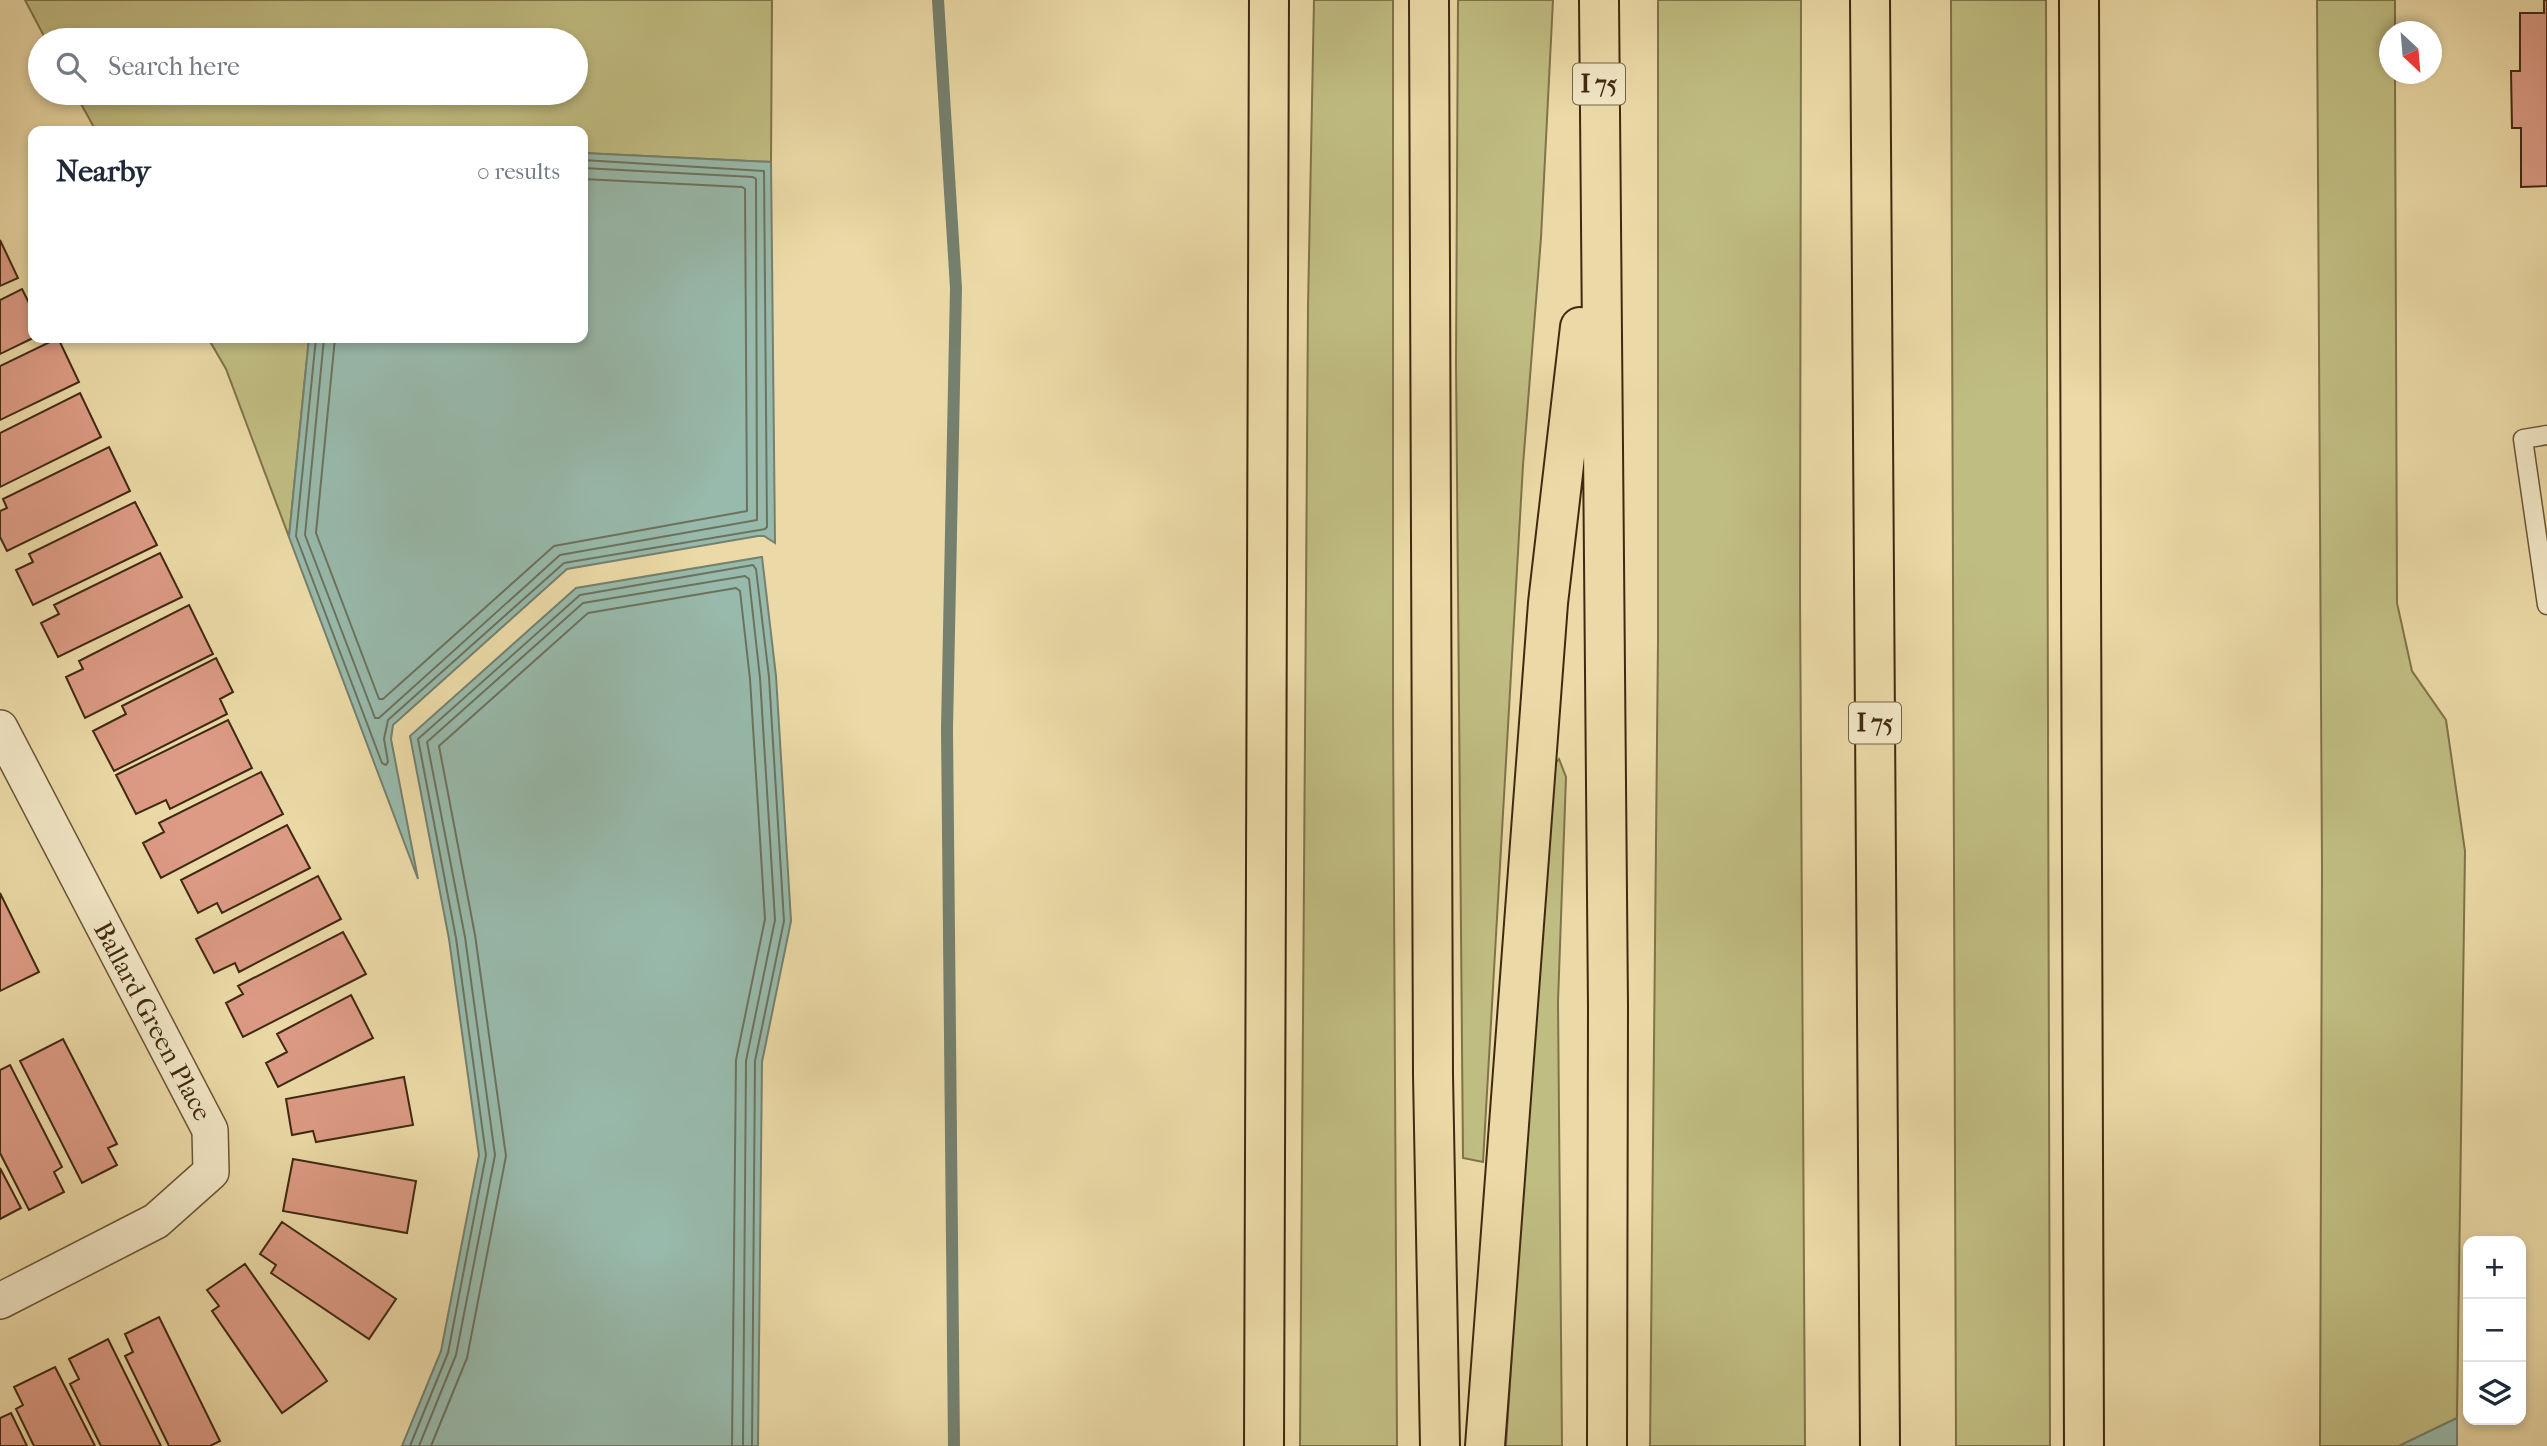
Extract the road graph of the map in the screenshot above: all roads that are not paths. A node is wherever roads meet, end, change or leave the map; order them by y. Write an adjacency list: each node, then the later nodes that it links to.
1 (1269, 0): 12 (highway)
2 (1429, 0): 13 (highway)
3 (1599, 0): 6 (highway, I 75)
4 (1870, 0): 16 (highway, I 75)
5 (2079, 0): 17 (highway)
6 (1599, 168): 14 (highway); 15 (highway, I 75)
7 (2547, 435): 8 (lane)
8 (2544, 557): 9 (lane)
9 (2547, 605)
10 (1, 732): 11 (street, Ballard Green Place)
11 (0, 1301)
12 (1264, 1446)
13 (1440, 1446)
14 (1485, 1446)
15 (1607, 1446)
16 (1880, 1446)
17 (2084, 1446)

